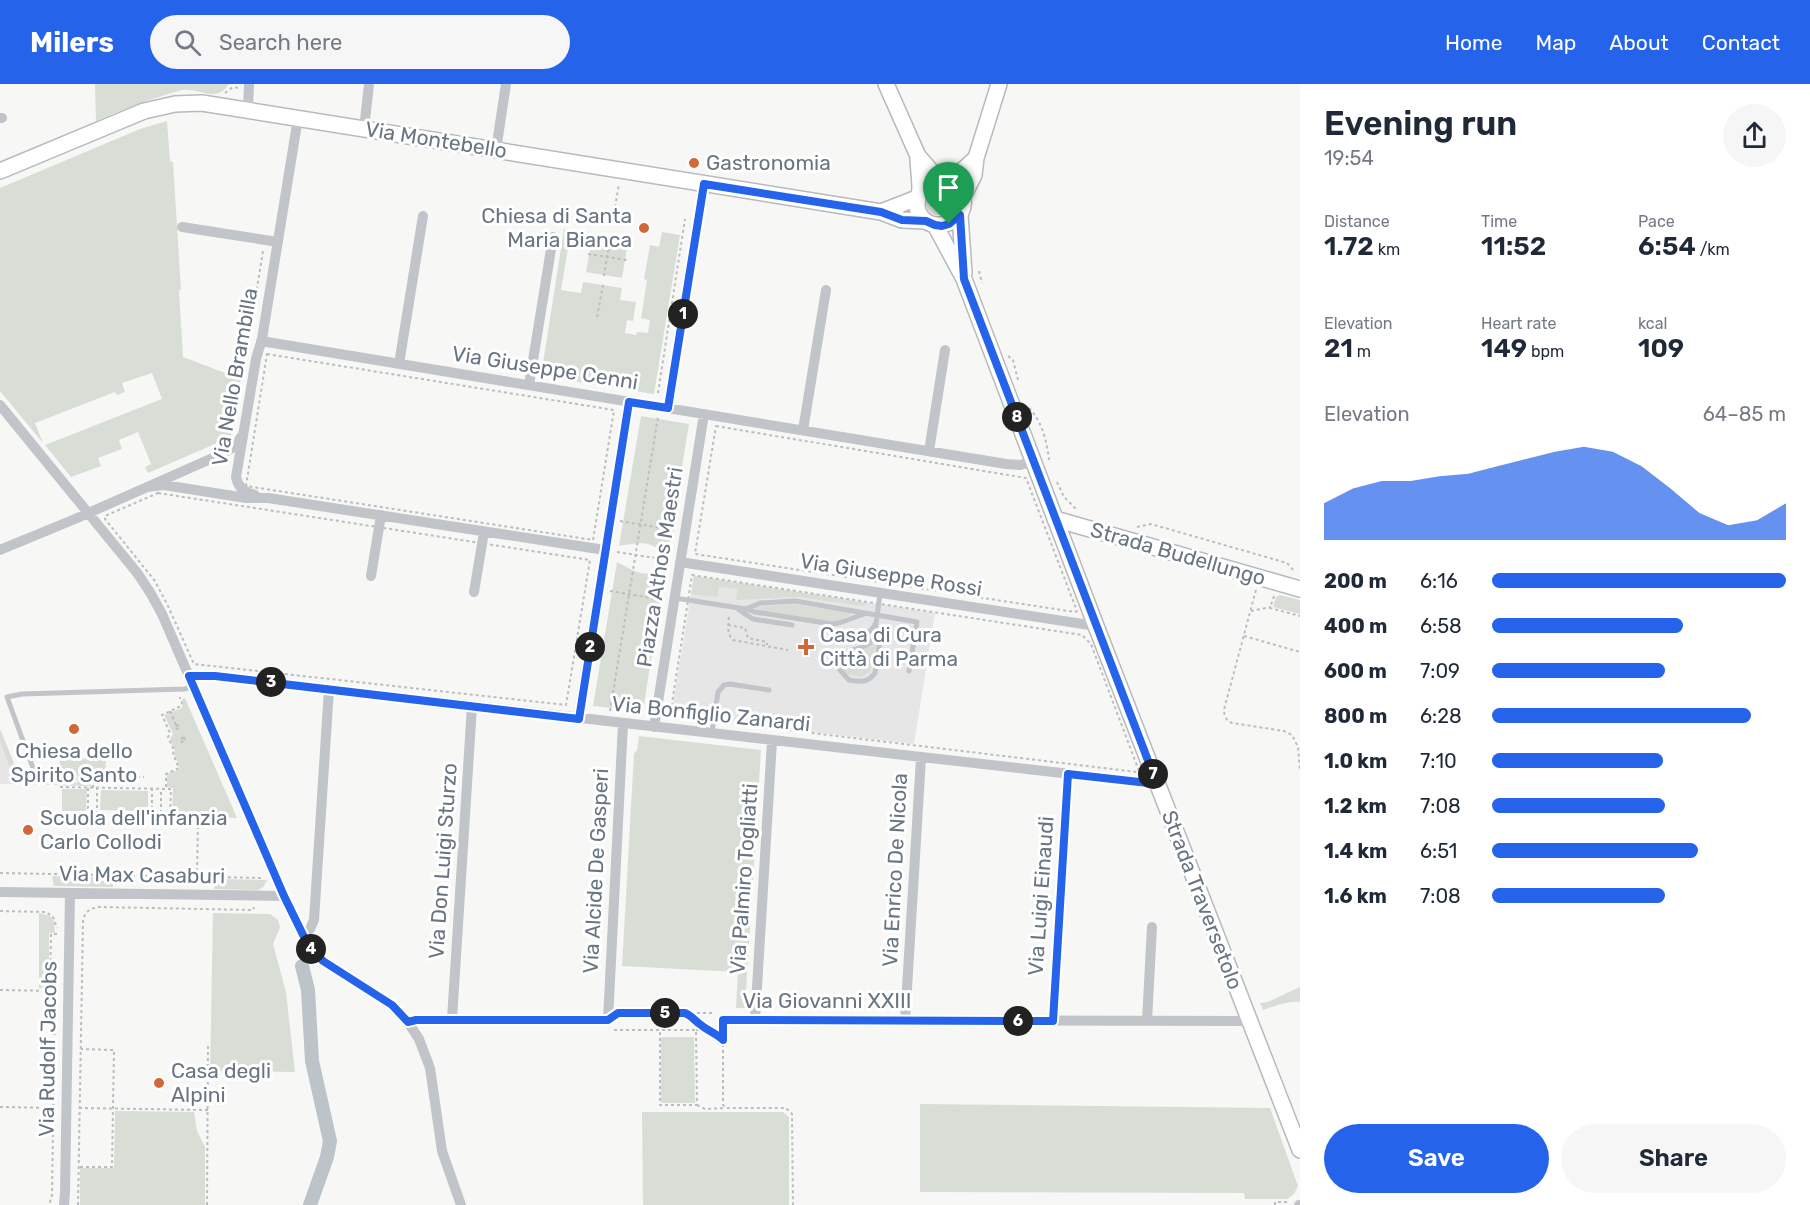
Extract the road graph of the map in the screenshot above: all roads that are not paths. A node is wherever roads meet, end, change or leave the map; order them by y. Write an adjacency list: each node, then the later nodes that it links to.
1 (249, 84): 6 (street)
2 (369, 84): 8 (street)
3 (506, 84): 9 (street)
4 (886, 84): 10 (street)
5 (999, 84): 11 (street)
6 (248, 110): 7 (street, Via Montebello); 12 (street, Via Montebello)
7 (298, 118): 8 (street, Via Montebello); 23 (street, Via Nello Brambilla)
8 (364, 129): 9 (street, Via Montebello)
9 (496, 150): 14 (street, Via Montebello)
10 (918, 156): 13 (street); 15 (street)
11 (976, 158): 13 (street); 16 (street)
12 (0, 171)
13 (942, 180): 15 (street); 16 (street)
14 (704, 184): 17 (street, Via Montebello); 32 (street)
15 (919, 194): 17 (street); 20 (street)
16 (963, 197): 18 (street)
17 (881, 212): 20 (street, Via Montebello)
18 (960, 215): 20 (street); 24 (street, Strada Traversetolo)
19 (423, 216): 28 (street)
20 (931, 223): 24 (street, Strada Traversetolo)
21 (182, 227): 23 (street)
22 (553, 237): 29 (street)
23 (278, 242): 26 (street, Via Nello Brambilla)
24 (964, 279): 37 (street, Strada Traversetolo)
25 (826, 290): 35 (street)
26 (261, 341): 28 (street, Via Giuseppe Cenni); 34 (street, Via Nello Brambilla)
27 (945, 350): 36 (street)
28 (399, 364): 29 (street, Via Giuseppe Cenni)
29 (529, 385): 30 (street, Via Giuseppe Cenni)
30 (629, 402): 32 (street, Via Giuseppe Cenni); 45 (street)
31 (0, 405): 40 (street)
32 (667, 413): 33 (street, Via Giuseppe Cenni)
33 (704, 414): 35 (street, Via Giuseppe Cenni); 46 (street, Piazza Athos Maestri)
34 (244, 429): 38 (street); 39 (street, Via Nello Brambilla)
35 (803, 430): 36 (street, Via Giuseppe Cenni)
36 (929, 451): 37 (street, Via Giuseppe Cenni)
37 (1034, 461): 42 (street, Strada Traversetolo)
38 (147, 487): 39 (street); 40 (street)
39 (268, 498): 41 (street)
40 (88, 513): 44 (street); 61 (street)
41 (381, 515): 43 (street); 47 (street)
42 (1055, 519): 48 (street, Strada Budellungo); 58 (street, Strada Traversetolo)
43 (484, 532): 45 (street); 49 (street)
44 (0, 550)
45 (605, 550): 67 (street)
46 (680, 562): 50 (street, Piazza Athos Maestri); 51 (street, Via Giuseppe Rossi)
47 (371, 576)
48 (1300, 585)
49 (474, 592)
50 (675, 598): 52 (lane); 69 (street, Piazza Athos Maestri)
51 (879, 600): 55 (lane); 58 (street, Via Giuseppe Rossi)
52 (735, 608): 53 (lane); 57 (lane)
53 (746, 609): 54 (lane); 54 (lane)
54 (864, 614): 55 (lane)
55 (876, 616): 56 (lane); 60 (lane)
56 (875, 624): 56 (lane); 59 (lane)
57 (792, 625)
58 (1096, 626): 75 (street, Strada Traversetolo)
59 (836, 633)
60 (909, 671)
61 (188, 684): 62 (street, Via Bonfiglio Zanardi); 64 (lane); 78 (street)
62 (328, 689): 66 (street, Via Bonfiglio Zanardi); 80 (street)
63 (769, 690): 70 (lane)
64 (7, 697): 65 (lane); 73 (lane)
65 (0, 698)
66 (472, 706): 67 (street, Via Bonfiglio Zanardi); 81 (street, Via Don Luigi Sturzo)
67 (579, 719): 68 (street, Via Bonfiglio Zanardi)
68 (623, 724): 69 (street, Via Bonfiglio Zanardi); 81 (street, Via Alcide De Gasperi)
69 (654, 727): 70 (street, Via Bonfiglio Zanardi)
70 (711, 734): 71 (street, Via Bonfiglio Zanardi)
71 (772, 741): 72 (street, Via Bonfiglio Zanardi); 83 (street, Via Palmiro Togliatti)
72 (921, 758): 74 (street, Via Bonfiglio Zanardi); 84 (street, Via Enrico De Nicola)
73 (33, 768)
74 (1068, 774): 75 (street, Via Bonfiglio Zanardi); 85 (street, Via Luigi Einaudi)
75 (1157, 784): 87 (street, Strada Traversetolo)
76 (0, 892): 77 (street, Via Max Casaburi)
77 (70, 893): 78 (street, Via Max Casaburi); 90 (street, Via Rudolf Jacobs)
78 (284, 896): 80 (street)
79 (1152, 927): 86 (street)
80 (302, 935): 88 (street)
81 (452, 1019): 88 (street)
82 (723, 1020): 83 (street, Via Giovanni XXIII)
83 (755, 1020): 84 (street, Via Giovanni XXIII)
84 (905, 1021): 85 (street, Via Giovanni XXIII)
85 (1053, 1021): 86 (street, Via Giovanni XXIII)
86 (1147, 1021): 87 (street, Via Giovanni XXIII)
87 (1249, 1021): 89 (street, Strada Traversetolo)
88 (408, 1022): 91 (street)
89 (1300, 1150)
90 (64, 1205)
91 (461, 1205)

